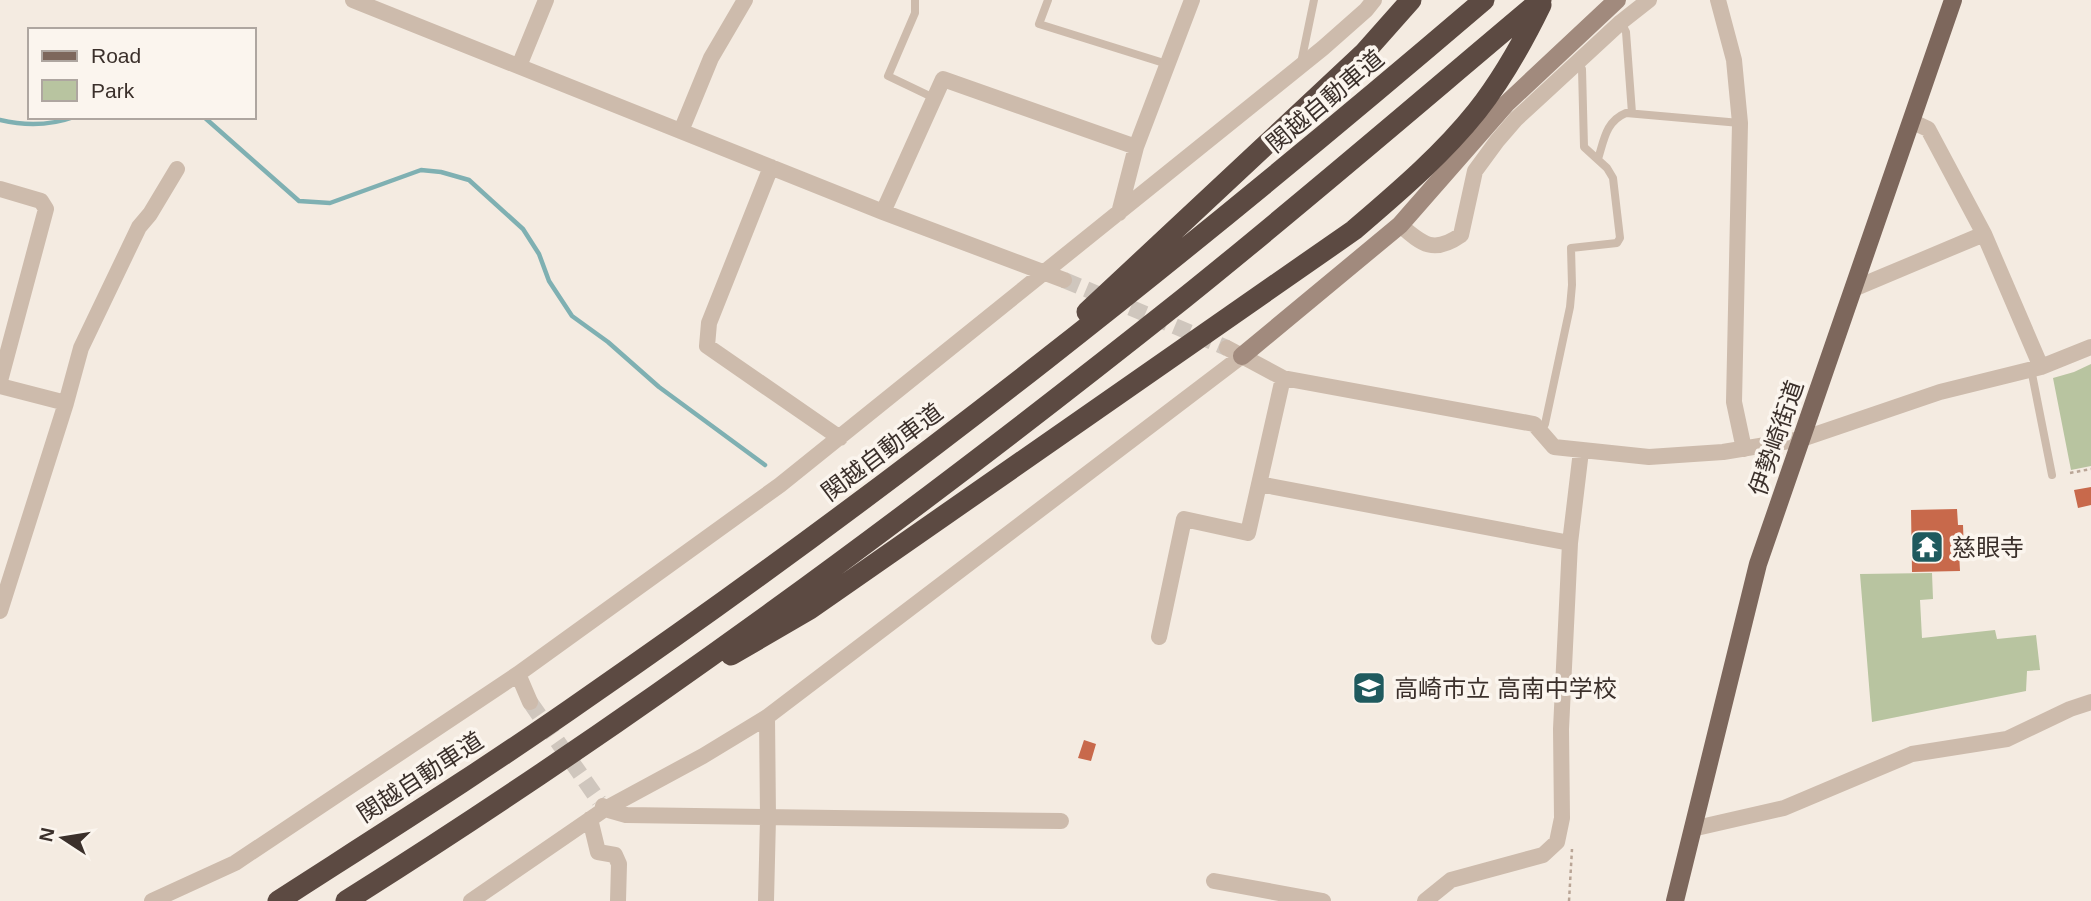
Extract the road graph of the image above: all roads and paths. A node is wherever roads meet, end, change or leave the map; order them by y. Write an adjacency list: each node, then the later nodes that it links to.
1 (353, 0): 19 (street)
2 (545, 0): 19 (street)
3 (745, 0): 25 (street)
4 (915, 0): 21 (lane)
5 (1048, 0): 18 (lane)
6 (1192, 0): 18 (street)
7 (1314, 0): 20 (lane)
8 (1374, 0): 20 (street)
9 (1411, 0): 44 (highway)
10 (1484, 0): 44 (highway, 関越自動車道)
11 (1542, 0): 61 (highway); 61 (highway)
12 (1617, 0): 33 (street)
13 (1649, 0): 16 (street)
14 (1718, 0): 23 (street)
15 (1953, 0): 24 (main road, 伊勢崎街道)
16 (1621, 22): 17 (street); 22 (lane)
17 (1577, 62): 27 (lane); 33 (street)
18 (1167, 64): 26 (street)
19 (519, 66): 25 (street)
20 (1300, 66): 32 (street)
21 (934, 99): 26 (street); 31 (street)
22 (1632, 113): 23 (lane); 27 (lane)
23 (1740, 122): 48 (street)
24 (1913, 122): 34 (street); 37 (main road, 伊勢崎街道)
25 (681, 131): 28 (street)
26 (1136, 147): 32 (street)
27 (1598, 159): 45 (lane)
28 (771, 167): 31 (street); 46 (street)
29 (177, 169): 43 (street)
30 (0, 190): 42 (street)
31 (883, 212): 35 (street)
32 (1119, 213): 35 (street)
33 (1401, 225): 39 (street)
34 (1984, 234): 37 (street); 40 (street)
35 (1047, 272): 36 (street); 46 (street)
36 (1064, 280)
37 (1853, 289): 47 (main road, 伊勢崎街道)
38 (2091, 347): 40 (street)
39 (1235, 352): 41 (street); 60 (street)
40 (2036, 368): 47 (street); 52 (lane)
41 (1283, 378): 45 (street); 53 (street)
42 (0, 384): 43 (street)
43 (66, 403): 55 (street)
44 (980, 411): 70 (highway, 関越自動車道)
45 (1541, 431): 49 (street)
46 (839, 438): 57 (street)
47 (1802, 439): 48 (street); 66 (main road, 伊勢崎街道)
48 (1744, 449): 49 (street)
49 (1581, 451): 54 (street)
50 (2091, 468): 51 (path)
51 (2070, 473)
52 (2052, 474)
53 (1259, 484): 54 (street); 56 (street)
54 (1570, 543): 76 (street)
55 (0, 611)
56 (1159, 637)
57 (518, 674): 58 (street); 69 (street)
58 (530, 702)
59 (2091, 702): 66 (street)
60 (767, 717): 62 (street); 63 (street)
61 (612, 725): 71 (highway)
62 (602, 805): 63 (street); 64 (street)
63 (768, 818): 65 (street); 74 (street)
64 (590, 819): 72 (street); 73 (street)
65 (1061, 821)
66 (1692, 829): 78 (main road, 伊勢崎街道)
67 (1572, 866): 77 (path)
68 (1214, 881): 75 (street)
69 (152, 901)
70 (278, 901)
71 (346, 901)
72 (471, 901)
73 (618, 901)
74 (765, 901)
75 (1323, 901)
76 (1425, 901)
77 (1569, 901)
78 (1675, 901)

